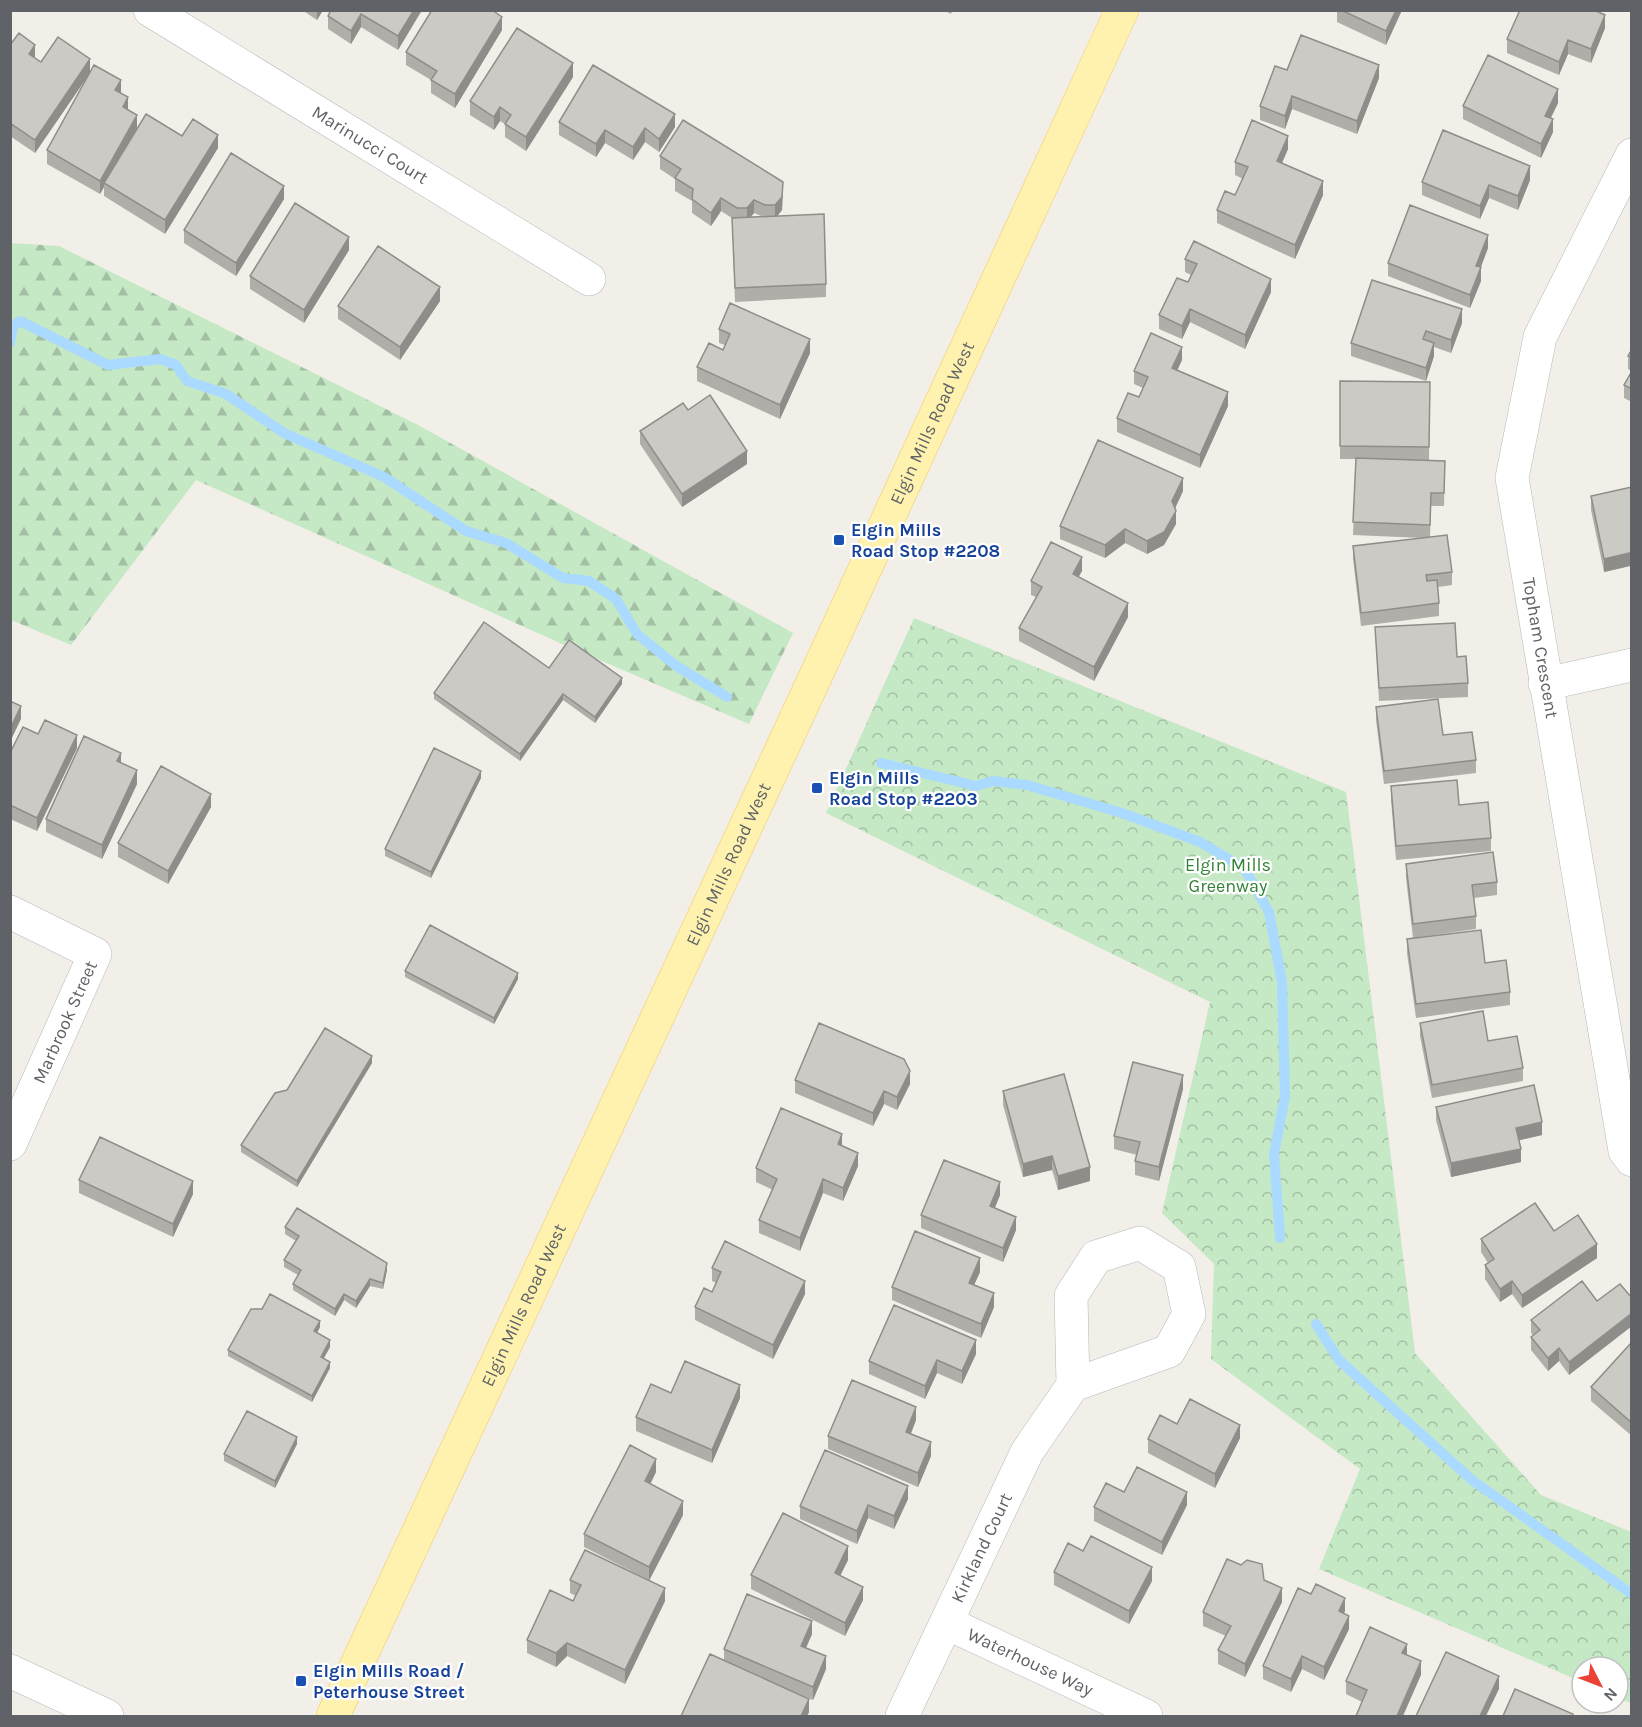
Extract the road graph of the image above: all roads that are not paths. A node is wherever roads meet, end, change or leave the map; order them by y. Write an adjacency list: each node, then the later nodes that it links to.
1 (150, 10): 4 (street, Marinucci Court)
2 (1122, 10): 14 (main road, Elgin Mills Road West)
3 (1632, 155): 6 (street, Topham Crescent)
4 (590, 279)
5 (1632, 665): 6 (street)
6 (1545, 684): 9 (street, Topham Crescent)
7 (10, 912): 8 (street, Marbrook Street)
8 (10, 1144)
9 (1632, 1160)
10 (1073, 1385): 10 (street); 11 (street, Kirkland Court)
11 (947, 1623): 15 (street, Kirkland Court); 16 (street, Waterhouse Way)
12 (10, 1671): 13 (street)
13 (106, 1716)
14 (333, 1716)
15 (902, 1716)
16 (1146, 1716)

